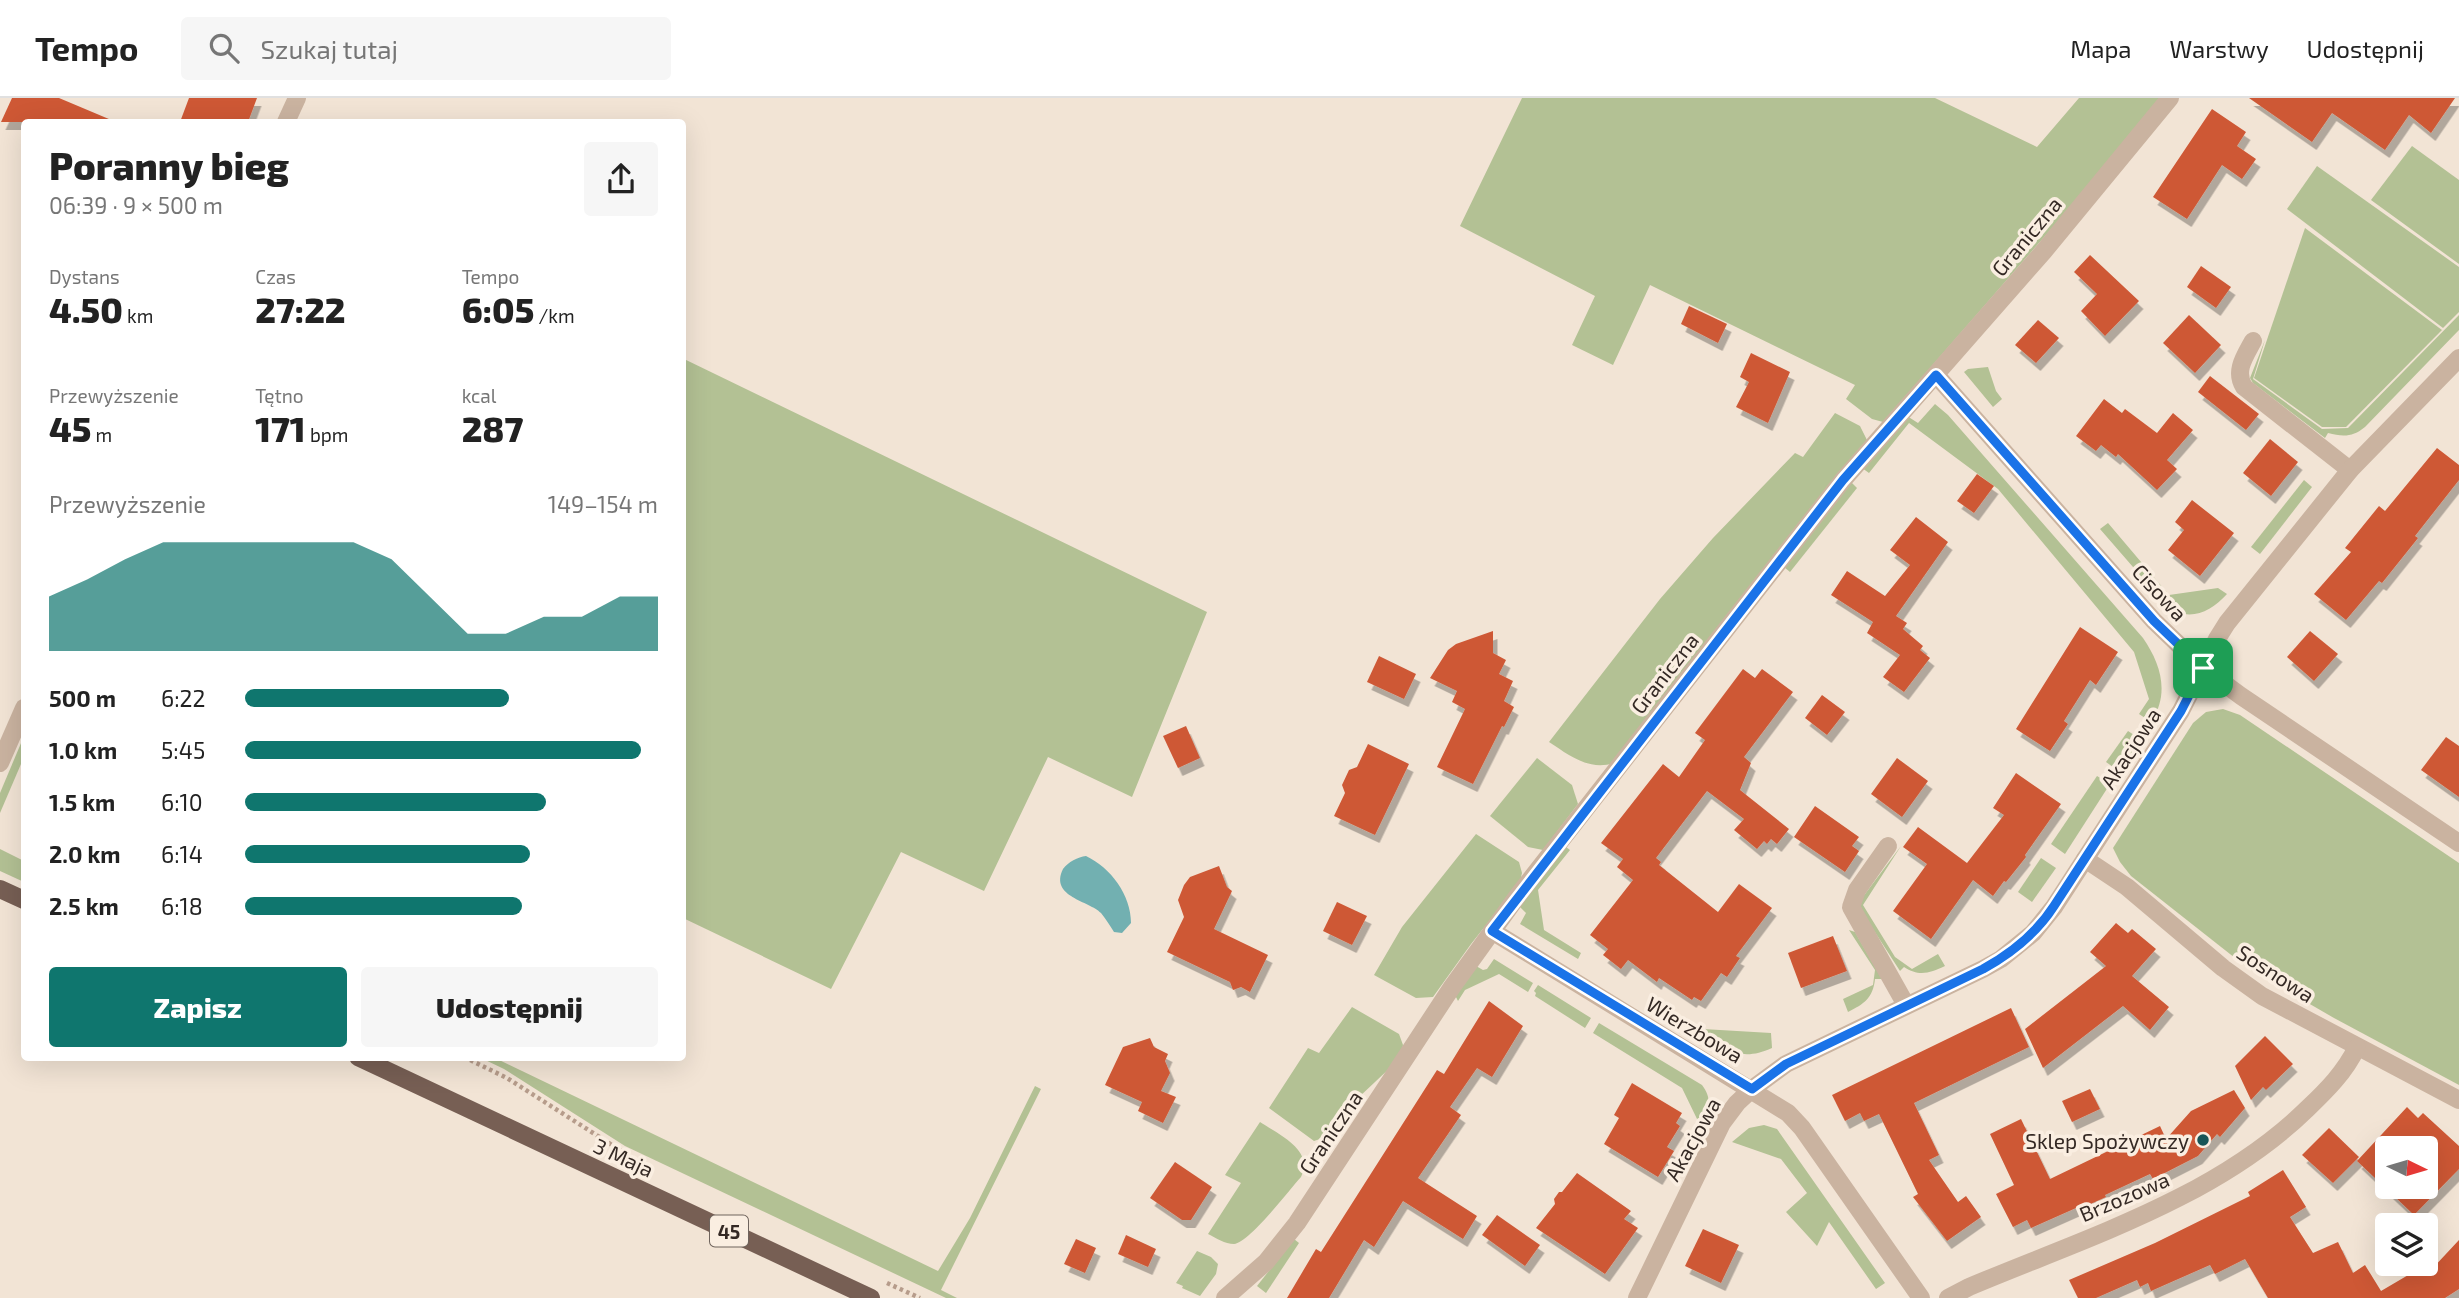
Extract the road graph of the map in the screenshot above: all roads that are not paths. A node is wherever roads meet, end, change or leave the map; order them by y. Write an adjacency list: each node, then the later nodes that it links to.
1 (298, 98): 3 (street)
2 (2170, 98): 6 (street, Graniczna)
3 (288, 119)
4 (2253, 341): 7 (street)
5 (2459, 358): 7 (street, Akacjowa)
6 (1936, 375): 8 (street, Cisowa); 16 (street, Graniczna)
7 (2350, 470): 8 (street, Akacjowa)
8 (2203, 668): 11 (street, Cisowa); 13 (street, Akacjowa)
9 (21, 715): 10 (street)
10 (0, 763)
11 (2459, 843)
12 (1888, 846): 17 (street)
13 (2085, 859): 17 (street, Akacjowa); 18 (street, Sosnowa)
14 (0, 889): 15 (main road)
15 (21, 899)
16 (1492, 931): 20 (street, Wierzbowa); 23 (street, Graniczna)
17 (1906, 1005): 20 (street, Akacjowa)
18 (2357, 1047): 21 (street, Sosnowa); 26 (street, Brzozowa)
19 (367, 1061): 22 (main road, 3 Maja / 45)
20 (1752, 1089): 24 (street, Akacjowa); 25 (street, Wierzbowa)
21 (2459, 1100)
22 (871, 1298)
23 (1225, 1298)
24 (1637, 1298)
25 (1921, 1298)
26 (1948, 1298)

